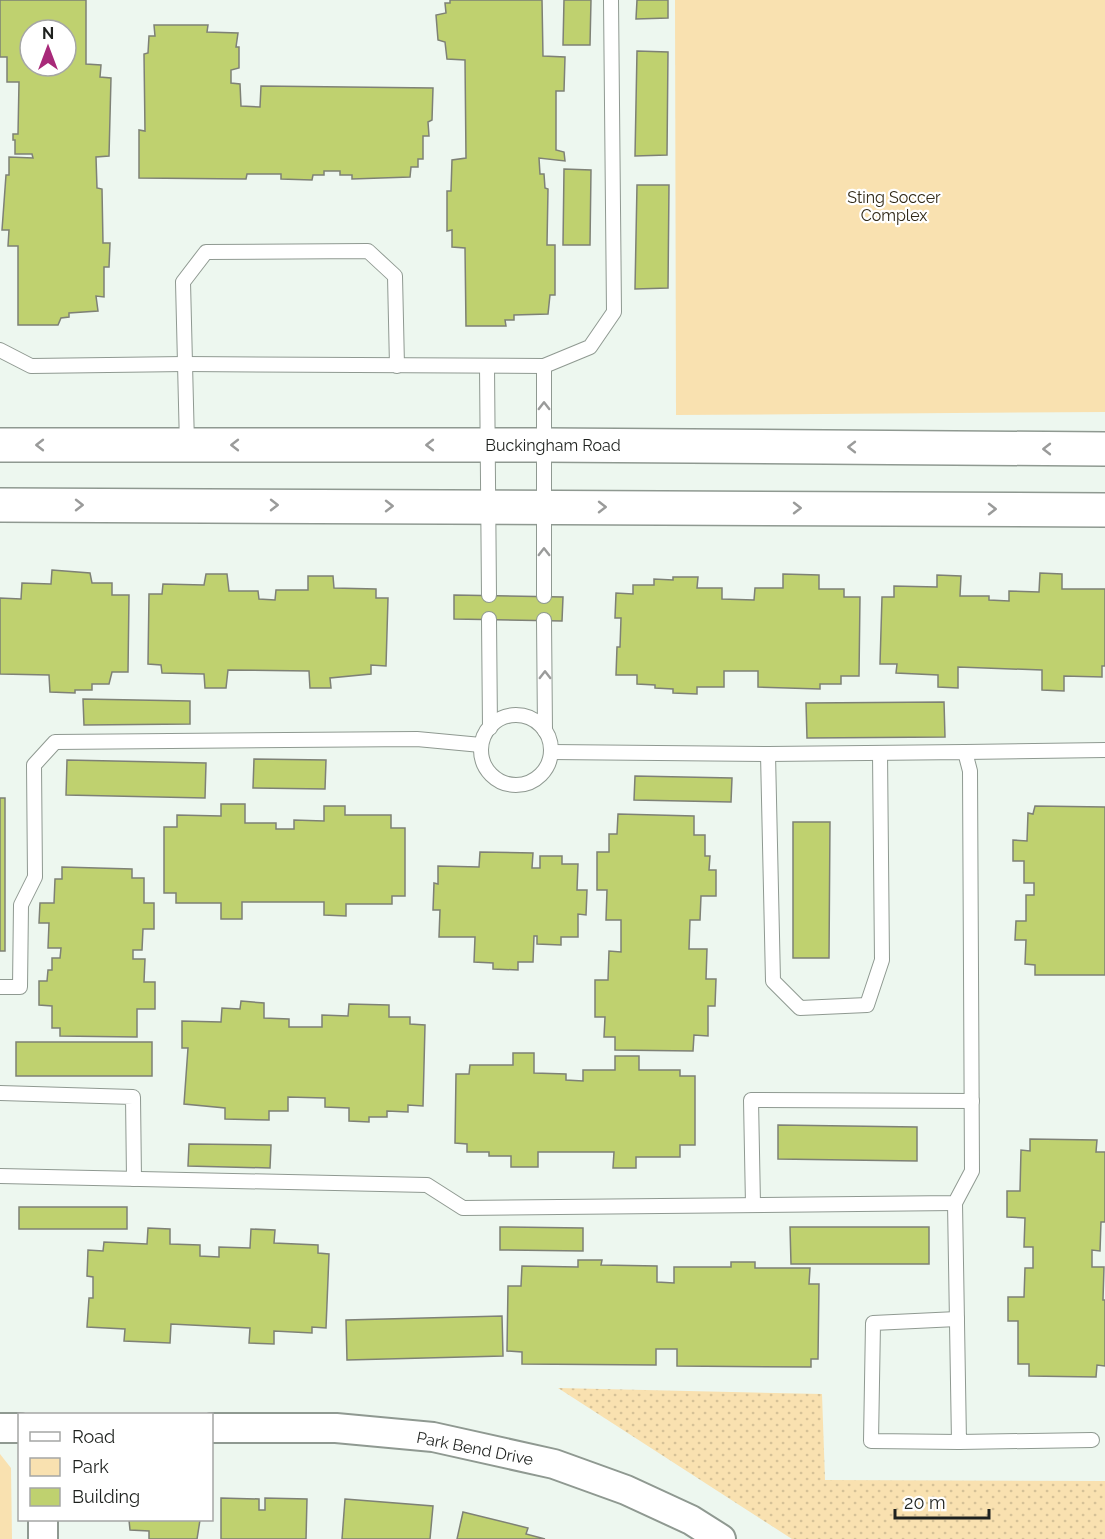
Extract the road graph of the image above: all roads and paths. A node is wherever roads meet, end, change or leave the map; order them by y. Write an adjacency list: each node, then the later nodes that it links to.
1 (612, 0): 6 (lane)
2 (0, 350): 3 (lane)
3 (185, 364): 4 (lane); 4 (lane); 8 (lane)
4 (397, 366): 5 (lane)
5 (487, 366): 6 (lane); 9 (lane)
6 (544, 366): 10 (lane, one-way to 6)
7 (0, 445): 8 (street, Buckingham Road, one-way to 7)
8 (187, 445): 9 (street, Buckingham Road, one-way to 8)
9 (489, 445): 10 (street, Buckingham Road); 13 (lane)
10 (544, 445): 11 (street, Buckingham Road, one-way to 10); 14 (lane)
11 (1105, 449)
12 (0, 505): 13 (street, one-way to 13)
13 (489, 506): 14 (street); 16 (lane)
14 (544, 507): 15 (street, one-way to 15); 17 (lane, one-way to 14)
15 (1105, 510)
16 (489, 595)
17 (544, 596)
18 (489, 619): 20 (lane)
19 (544, 620): 21 (lane, one-way to 19)
20 (490, 728): 21 (lane); 22 (lane)
21 (545, 731): 24 (lane)
22 (481, 745): 24 (lane); 28 (lane)
23 (1105, 750): 25 (lane)
24 (551, 752): 27 (lane)
25 (964, 752): 26 (lane); 30 (lane)
26 (880, 753): 27 (lane); 27 (lane)
27 (768, 754)
28 (0, 987)
29 (0, 1093): 32 (lane)
30 (972, 1101): 33 (lane); 34 (lane)
31 (0, 1176): 32 (lane)
32 (134, 1179): 34 (lane)
33 (955, 1203): 34 (lane); 35 (lane)
34 (753, 1206)
35 (957, 1319): 40 (lane); 40 (lane)
36 (0, 1428): 37 (street)
37 (18, 1428)
38 (213, 1428): 43 (street, Park Bend Drive)
39 (1092, 1440): 40 (lane)
40 (959, 1442)
41 (43, 1521): 42 (street)
42 (43, 1539)
43 (721, 1539)

